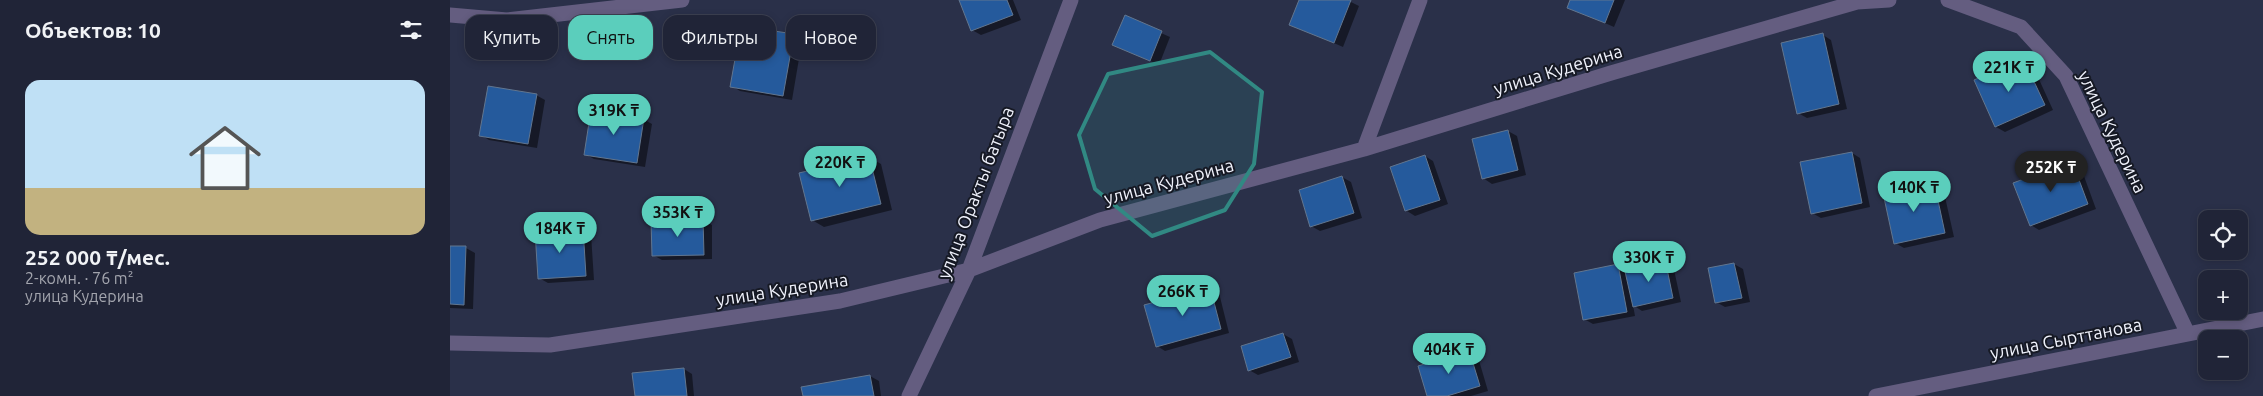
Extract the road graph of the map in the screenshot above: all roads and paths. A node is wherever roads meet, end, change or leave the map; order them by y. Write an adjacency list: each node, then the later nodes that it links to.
1 (682, 0): 6 (street)
2 (1070, 0): 8 (street, улица Оракты батыра)
3 (1420, 0): 7 (street)
4 (1889, 0): 7 (street, улица Кудерина)
5 (1948, 0): 10 (street, улица Кудерина)
6 (450, 15)
7 (1364, 149): 8 (street, улица Кудерина)
8 (969, 270): 11 (street, улица Кудерина); 12 (street, улица Оракты батыра)
9 (2263, 319): 10 (street, улица Сырттанова)
10 (2188, 334): 13 (street, улица Сырттанова)
11 (450, 343)
12 (908, 396)
13 (1876, 396)

